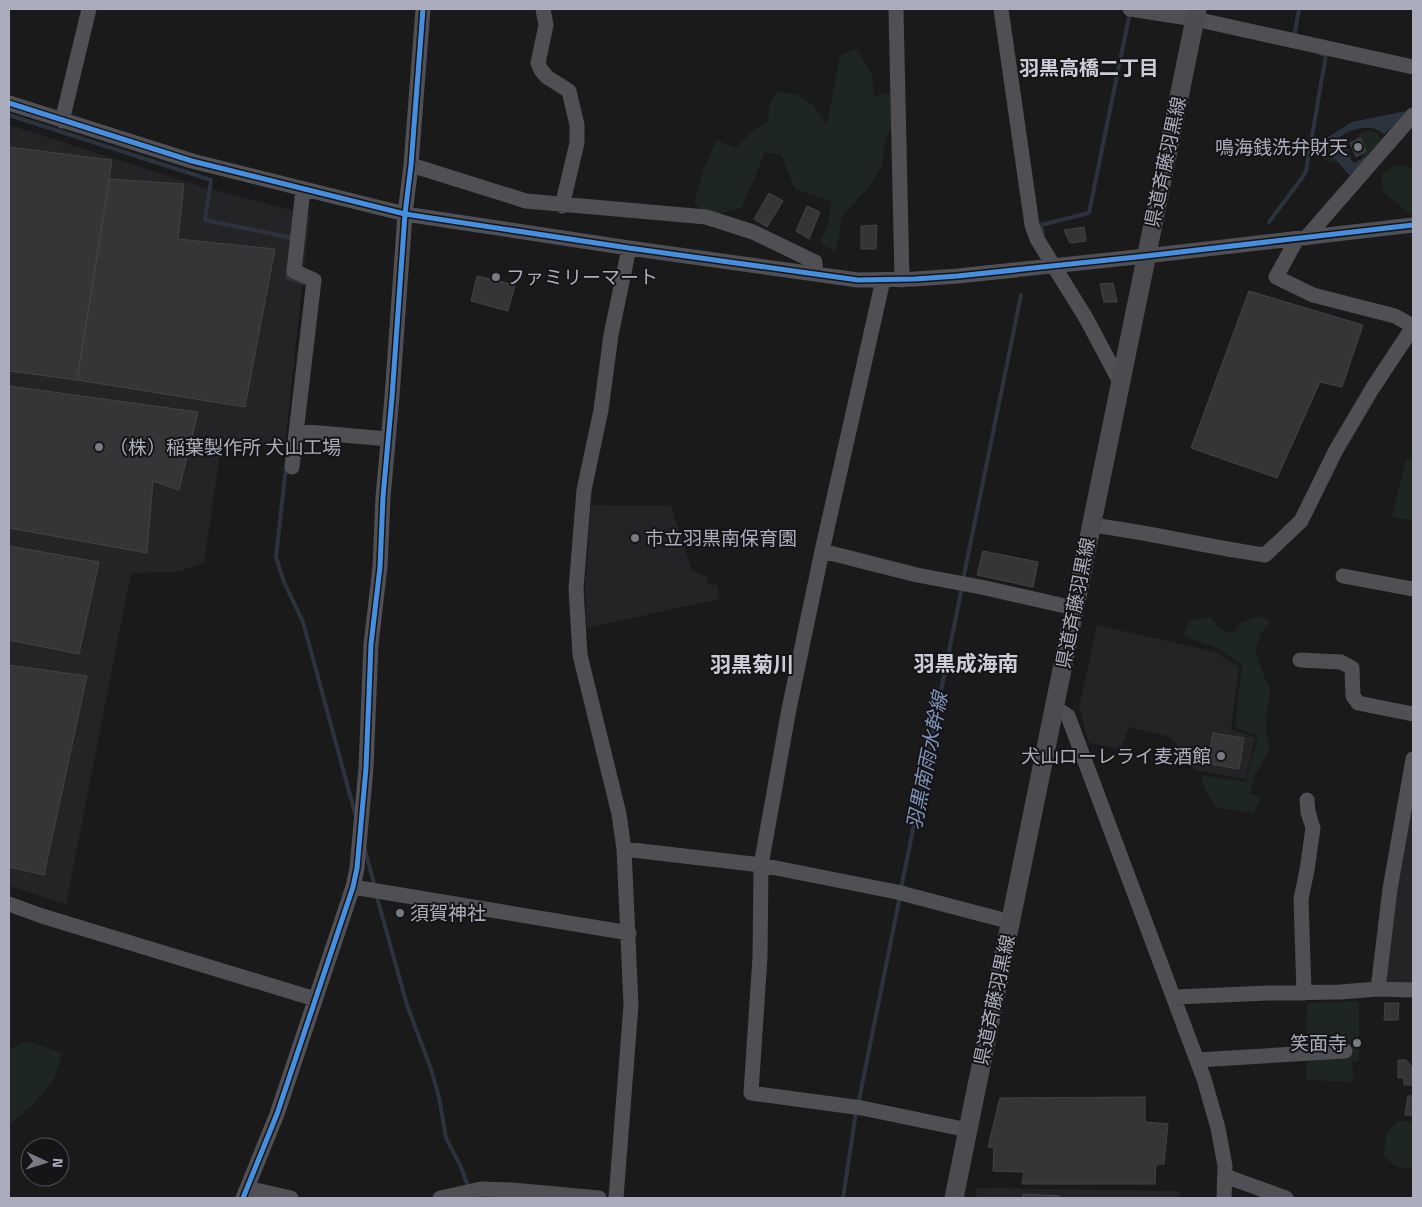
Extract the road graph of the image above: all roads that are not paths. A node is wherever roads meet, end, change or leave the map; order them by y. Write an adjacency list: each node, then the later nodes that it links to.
1 (89, 9): 11 (street)
2 (423, 9): 12 (street)
3 (543, 9): 14 (street)
4 (896, 9): 23 (street)
5 (1001, 9): 20 (street)
6 (1133, 9): 7 (street)
7 (1196, 14): 8 (street); 19 (main road, 県道斉藤羽黒線)
8 (1413, 67)
9 (9, 103): 11 (street)
10 (1413, 115): 17 (street)
11 (62, 120): 13 (street)
12 (411, 165): 14 (street); 15 (street)
13 (303, 189): 15 (street); 26 (street)
14 (562, 206): 21 (street)
15 (404, 214): 18 (street); 27 (street)
16 (1413, 225): 17 (street)
17 (1301, 238): 19 (street); 24 (street)
18 (629, 248): 21 (street); 39 (street)
19 (1146, 256): 20 (street); 25 (main road, 県道斉藤羽黒線)
20 (1052, 266): 23 (street); 25 (street)
21 (816, 274): 22 (street)
22 (883, 280): 23 (street); 30 (street)
23 (902, 280)
24 (1413, 327): 29 (street)
25 (1120, 382): 29 (main road, 県道斉藤羽黒線)
26 (297, 431): 27 (street); 28 (street)
27 (388, 439): 41 (street)
28 (292, 467)
29 (1091, 525): 33 (main road, 県道斉藤羽黒線)
30 (822, 551): 33 (street); 40 (street)
31 (1343, 576): 32 (street)
32 (1413, 589)
33 (1074, 608): 35 (main road, 県道斉藤羽黒線)
34 (1300, 660): 36 (street)
35 (1054, 708): 43 (main road, 県道斉藤羽黒線); 48 (street)
36 (1413, 714)
37 (1413, 759): 45 (street)
38 (1307, 800): 47 (street)
39 (624, 849): 40 (street); 44 (street)
40 (761, 864): 43 (street); 52 (street)
41 (353, 887): 44 (street); 49 (street)
42 (9, 904): 49 (street)
43 (1011, 922): 52 (main road, 県道斉藤羽黒線)
44 (629, 933): 58 (street)
45 (1378, 989): 46 (street); 47 (street)
46 (1413, 990)
47 (1304, 992): 48 (street)
48 (1175, 997): 51 (street)
49 (315, 999): 54 (street)
50 (1345, 1051): 51 (street)
51 (1197, 1060): 53 (street)
52 (968, 1130): 59 (main road, 県道斉藤羽黒線)
53 (1225, 1176): 60 (street); 61 (street)
54 (245, 1193): 55 (street)
55 (291, 1198)
56 (440, 1198): 57 (street)
57 (599, 1198)
58 (616, 1198)
59 (954, 1198)
60 (1224, 1198)
61 (1286, 1198)

